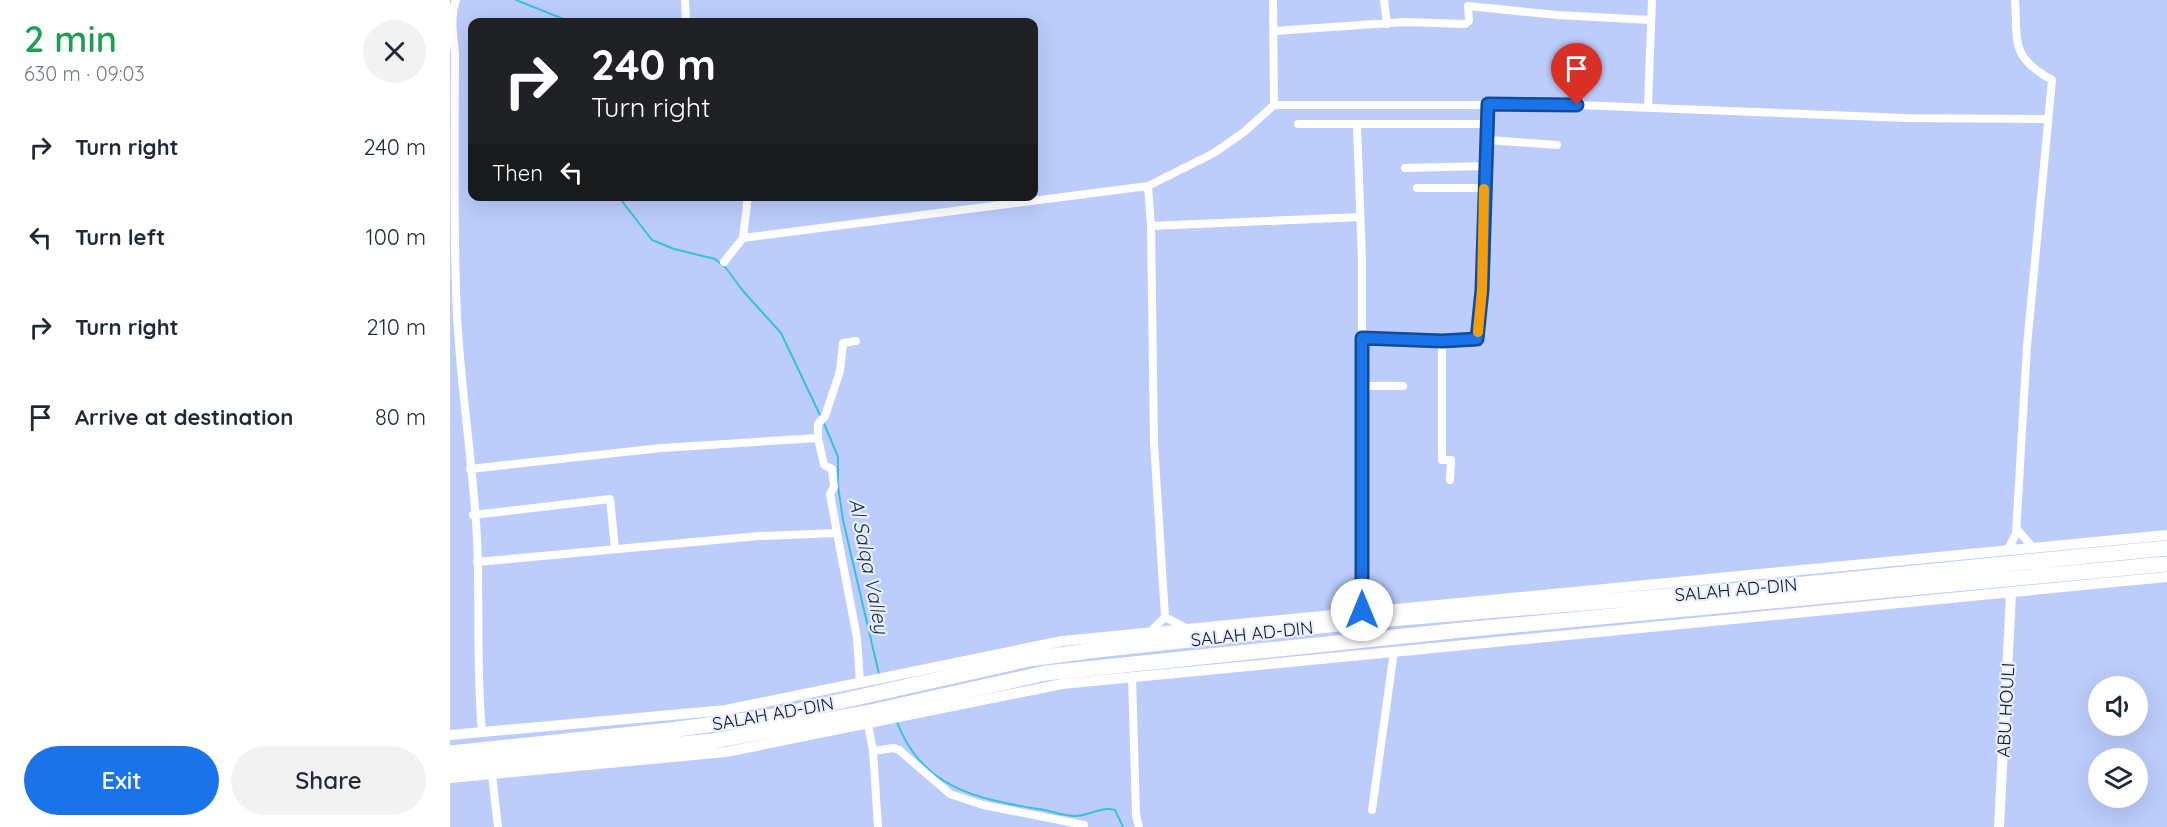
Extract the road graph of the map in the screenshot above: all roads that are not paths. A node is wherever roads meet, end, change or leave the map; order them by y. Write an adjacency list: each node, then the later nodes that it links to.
1 (456, 0): 39 (street)
2 (685, 0): 8 (street)
3 (1273, 0): 11 (street)
4 (1384, 0): 10 (street)
5 (1652, 0): 9 (street)
6 (2016, 0): 15 (street)
7 (1468, 3): 9 (street); 10 (street)
8 (686, 18)
9 (1651, 20): 14 (street)
10 (1387, 24): 11 (street)
11 (1274, 31): 13 (street)
12 (1488, 104): 13 (street); 14 (street); 17 (street)
13 (1274, 105): 23 (street)
14 (1648, 107): 15 (street)
15 (2048, 119): 42 (street)
16 (1298, 124): 18 (street)
17 (1488, 124): 18 (street); 19 (street)
18 (1357, 125): 29 (street)
19 (1488, 140): 20 (street); 21 (street)
20 (1557, 145)
21 (1485, 166): 22 (street); 25 (street)
22 (1405, 168)
23 (1148, 186): 26 (street); 30 (street)
24 (1417, 188): 25 (street)
25 (1484, 188): 35 (street)
26 (1038, 200)
27 (747, 201): 31 (street)
28 (1031, 201): 31 (street)
29 (1360, 218): 30 (street); 33 (street)
30 (1151, 226): 58 (street)
31 (742, 238): 32 (street)
32 (724, 262)
33 (1362, 338): 35 (street); 36 (street)
34 (856, 341): 38 (street)
35 (1442, 341): 40 (street)
36 (1362, 386): 37 (street); 56 (street)
37 (1403, 386)
38 (818, 438): 39 (street); 43 (street)
39 (470, 469): 41 (street)
40 (1450, 480)
41 (473, 515): 47 (street); 49 (street)
42 (2017, 528): 45 (street); 48 (street)
43 (837, 533): 47 (street); 64 (street)
44 (2167, 535): 45 (main road)
45 (2034, 548): 48 (main road)
46 (2167, 548): 52 (highway, SALAH AD-DIN)
47 (615, 549): 49 (street)
48 (2008, 549): 56 (main road)
49 (477, 562): 68 (street)
50 (2167, 564): 55 (highway, SALAH AD-DIN)
51 (2167, 577): 53 (main road)
52 (1780, 585): 54 (highway, SALAH AD-DIN); 55 (highway)
53 (2011, 594): 61 (main road); 80 (main road, ABU HOULI)
54 (1634, 599): 57 (highway); 63 (highway, SALAH AD-DIN)
55 (1780, 601): 57 (highway, SALAH AD-DIN)
56 (1362, 610): 59 (main road)
57 (1627, 615): 65 (highway, SALAH AD-DIN)
58 (1165, 617): 59 (street); 60 (street)
59 (1187, 628): 60 (main road)
60 (1150, 632): 63 (main road)
61 (1394, 651): 62 (main road); 75 (street)
62 (1132, 676): 65 (main road); 79 (street)
63 (898, 682): 64 (highway, SALAH AD-DIN)
64 (862, 690): 67 (highway, SALAH AD-DIN); 68 (main road)
65 (904, 711): 66 (highway, SALAH AD-DIN)
66 (869, 721): 67 (highway, SALAH AD-DIN); 70 (street); 73 (main road)
67 (774, 723): 71 (highway, SALAH AD-DIN); 72 (highway, SALAH AD-DIN)
68 (482, 732): 69 (main road)
69 (450, 735)
70 (873, 751): 76 (street); 78 (street)
71 (450, 753)
72 (450, 766)
73 (492, 775): 74 (main road); 77 (street)
74 (450, 778)
75 (1372, 810)
76 (1084, 825)
77 (498, 827)
78 (878, 827)
79 (1139, 827)
80 (1999, 827)

